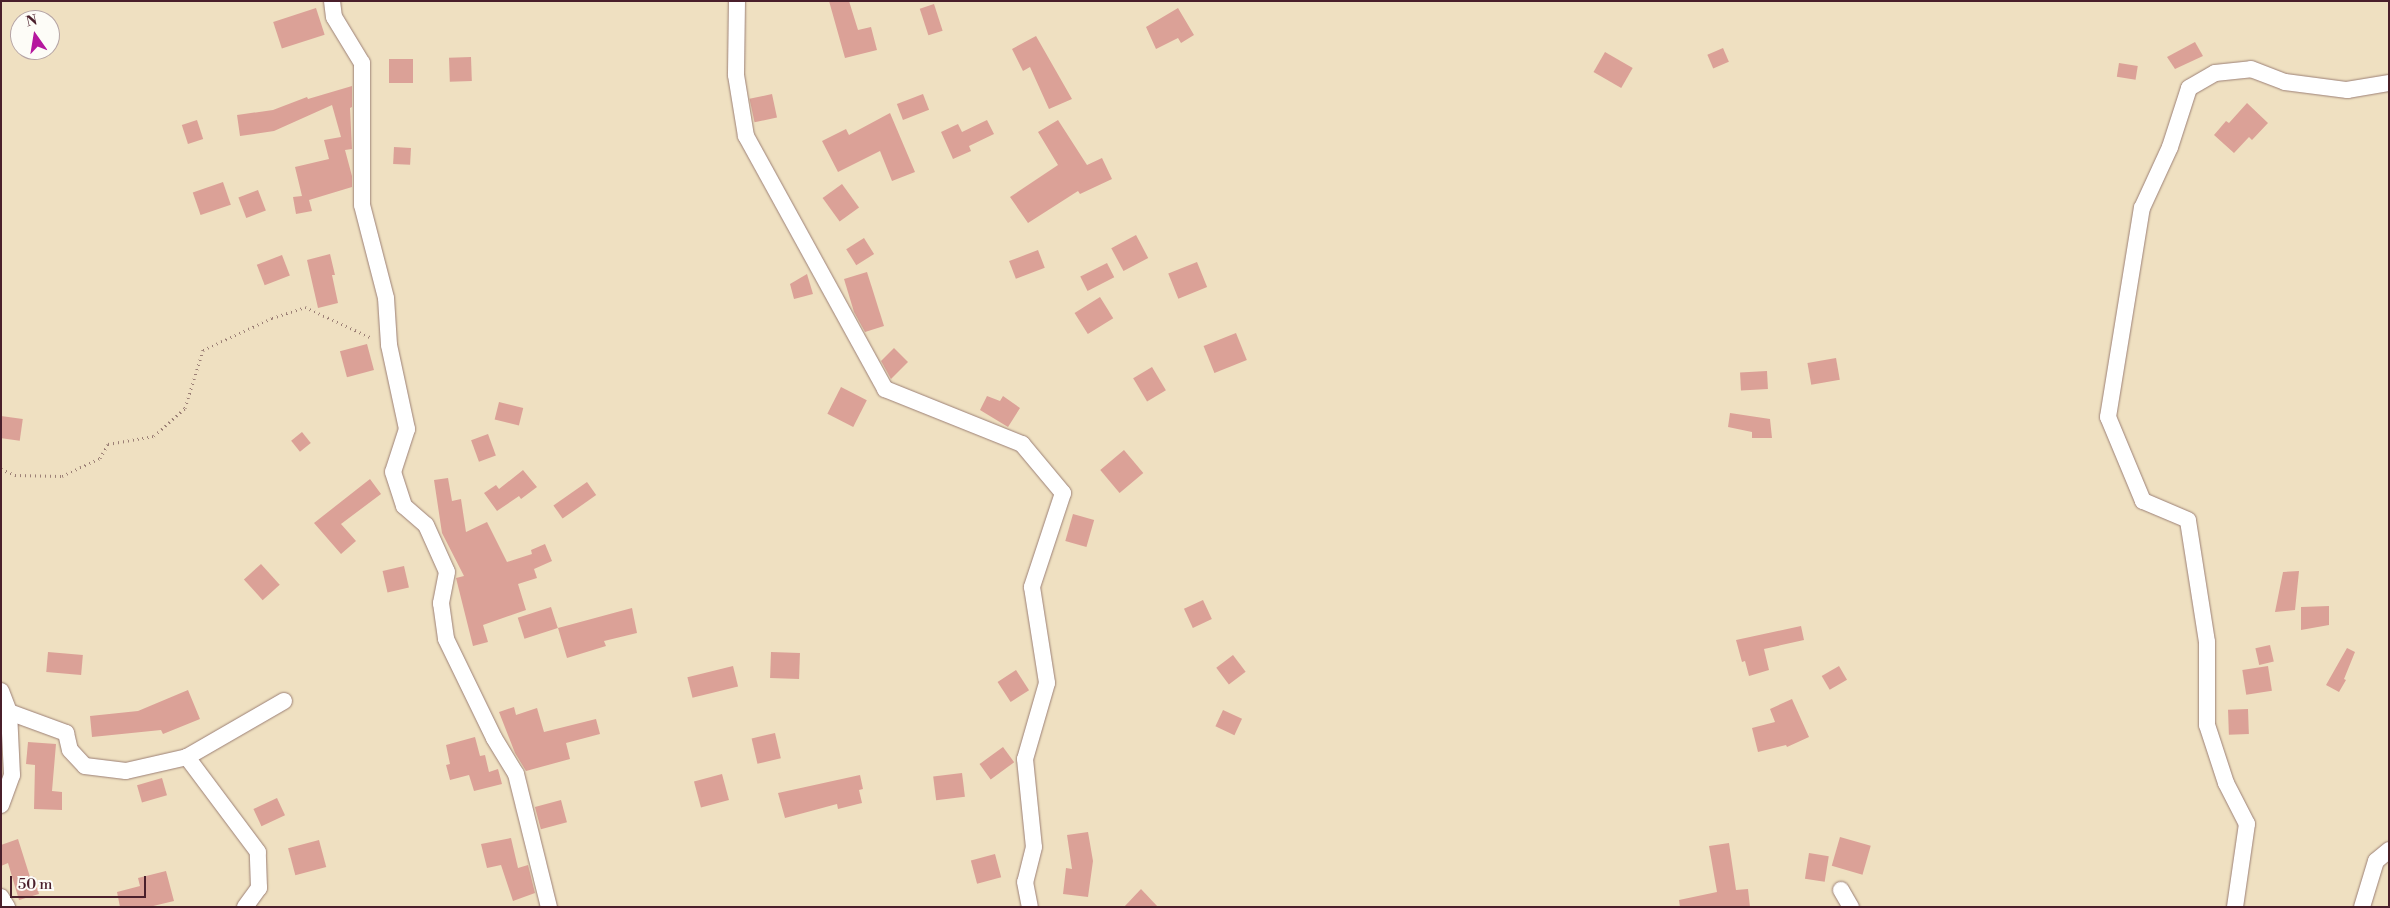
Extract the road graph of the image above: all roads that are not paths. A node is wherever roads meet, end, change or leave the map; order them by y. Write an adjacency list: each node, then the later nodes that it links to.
1 (332, 1): 14 (street)
2 (737, 1): 15 (street)
3 (2389, 83): 17 (street)
4 (1, 690): 6 (street)
5 (284, 701): 7 (street)
6 (9, 712): 7 (street); 8 (street)
7 (187, 757): 13 (street)
8 (1, 805)
9 (2389, 850): 18 (street)
10 (1841, 890): 16 (street)
11 (1, 897): 12 (street)
12 (7, 907)
13 (245, 907)
14 (549, 907)
15 (1030, 907)
16 (1851, 907)
17 (2235, 907)
18 (2362, 907)

